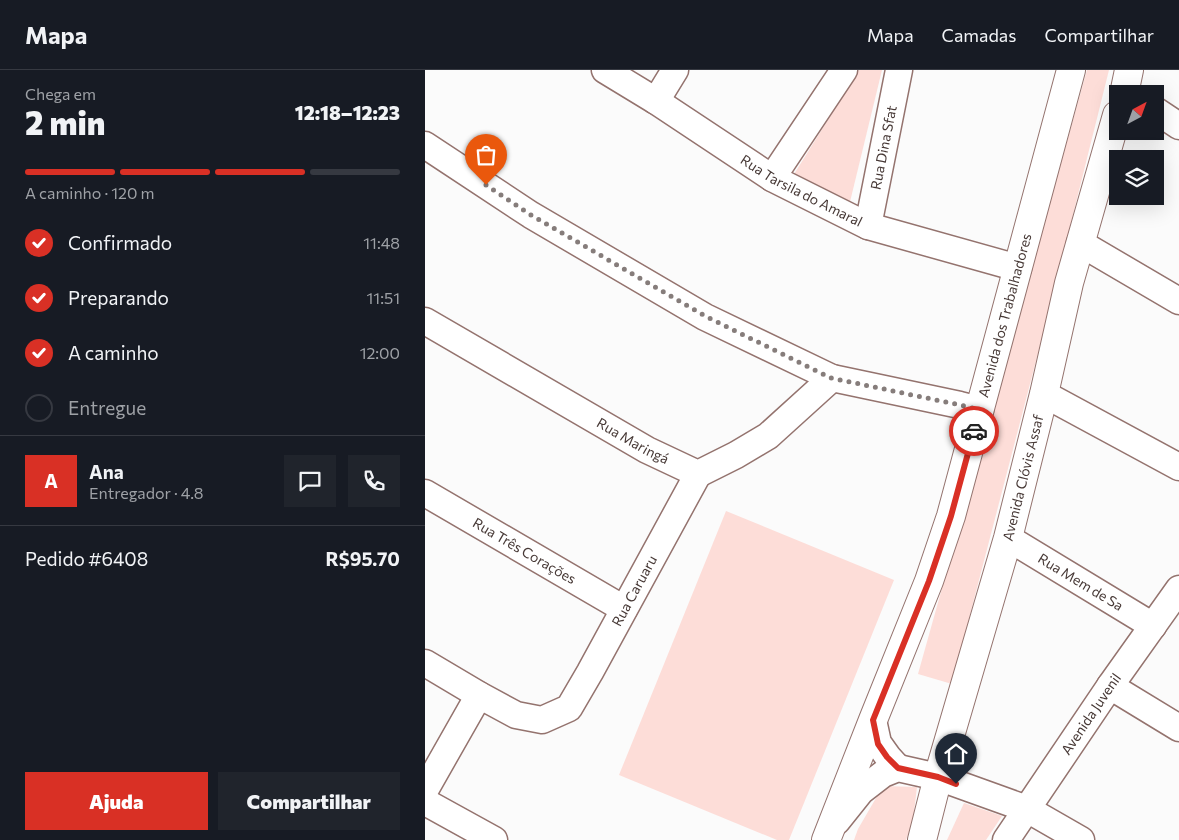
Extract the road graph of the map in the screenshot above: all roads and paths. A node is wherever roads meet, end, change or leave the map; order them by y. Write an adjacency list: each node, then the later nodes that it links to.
1 (605, 70): 6 (street, Rua Tarsila do Amaral)
2 (675, 70): 6 (street)
3 (844, 70): 11 (street)
4 (899, 70): 12 (street, Rua Dina Sfat)
5 (1071, 70): 14 (street, Avenida dos Trabalhadores)
6 (656, 101): 11 (street, Rua Tarsila do Amaral)
7 (1164, 116): 8 (street)
8 (1179, 126)
9 (1111, 140): 13 (street, Avenida Clóvis Assaf)
10 (425, 145): 17 (street)
11 (772, 178): 12 (street, Rua Tarsila do Amaral)
12 (868, 226): 14 (street, Rua Tarsila do Amaral)
13 (1080, 243): 15 (street); 18 (street, Avenida Clóvis Assaf)
14 (1018, 268): 19 (street, Avenida dos Trabalhadores)
15 (1179, 301)
16 (425, 321): 21 (street, Rua Maringá)
17 (831, 378): 19 (street); 21 (street)
18 (1044, 394): 20 (street); 23 (street, Avenida Clóvis Assaf)
19 (980, 410): 30 (street, Avenida dos Trabalhadores)
20 (1179, 467)
21 (698, 474): 25 (street, Rua Caruaru)
22 (425, 494): 25 (street, Rua Três Corações)
23 (1008, 538): 26 (street, Rua Mem de Sa); 33 (street, Avenida Clóvis Assaf)
24 (1179, 589): 26 (street, Avenida Juvenil)
25 (624, 609): 29 (street, Rua Caruaru)
26 (1153, 626): 28 (street, Avenida Juvenil)
27 (425, 663): 29 (street)
28 (1110, 686): 31 (street); 36 (street, Avenida Juvenil)
29 (479, 695): 34 (street)
30 (873, 720): 32 (street); 37 (street, Avenida dos Trabalhadores)
31 (1179, 728)
32 (898, 768): 33 (street); 37 (street)
33 (938, 777): 36 (street); 39 (street, Avenida Clóvis Assaf)
34 (425, 790)
35 (425, 802): 38 (street)
36 (1027, 809): 40 (street, Avenida Juvenil); 41 (street)
37 (829, 834)
38 (494, 840)
39 (922, 840)
40 (1006, 840)
41 (1081, 840)

